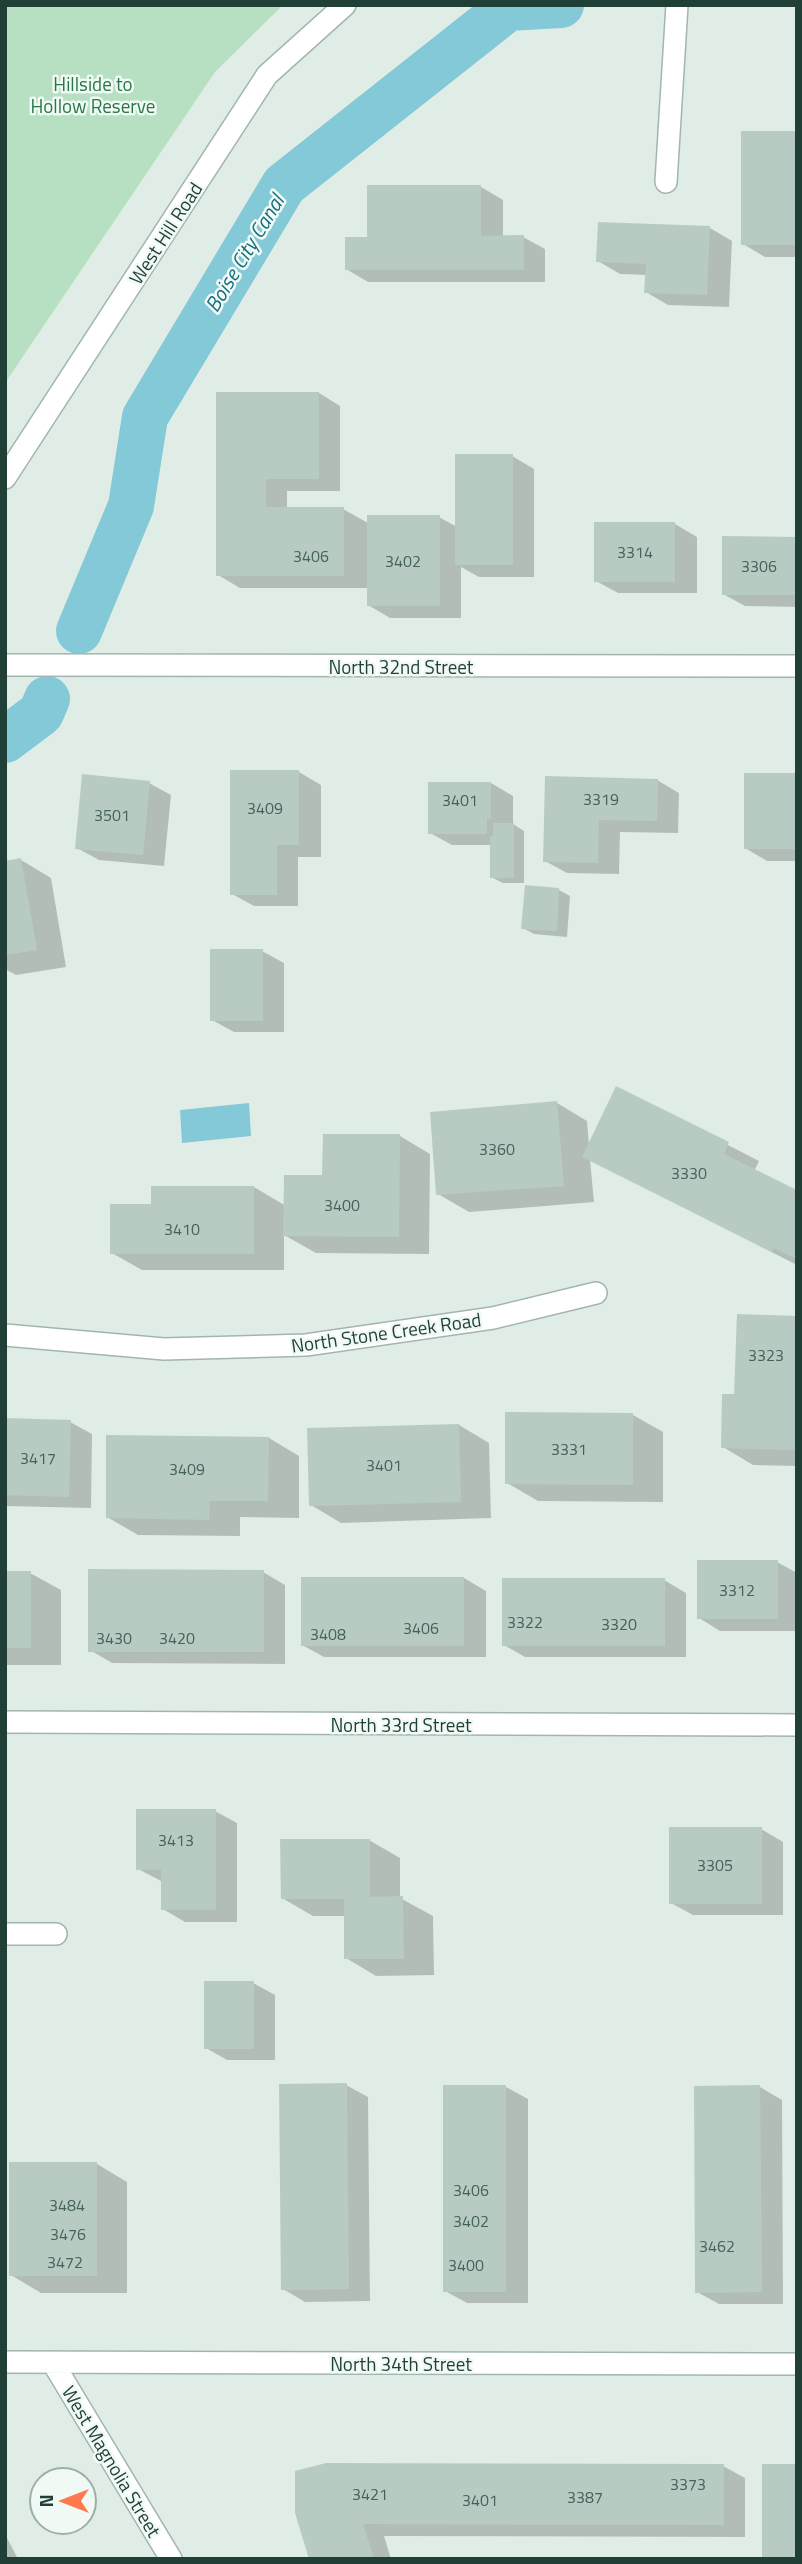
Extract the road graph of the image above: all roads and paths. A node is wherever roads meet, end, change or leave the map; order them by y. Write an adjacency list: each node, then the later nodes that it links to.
1 (345, 5): 4 (street, West Hill Road)
2 (677, 5): 3 (street)
3 (666, 182)
4 (5, 478)
5 (5, 665): 6 (street, North 32nd Street)
6 (797, 666)
7 (596, 1293): 8 (street, North Stone Creek Road)
8 (5, 1335)
9 (5, 1722): 10 (street, North 33rd Street)
10 (797, 1725)
11 (5, 1934): 12 (street)
12 (56, 1934)
13 (5, 2362): 14 (street, North 34th Street)
14 (53, 2363): 15 (street, North 34th Street); 16 (street, West Magnolia Street)
15 (797, 2364)
16 (171, 2559)

